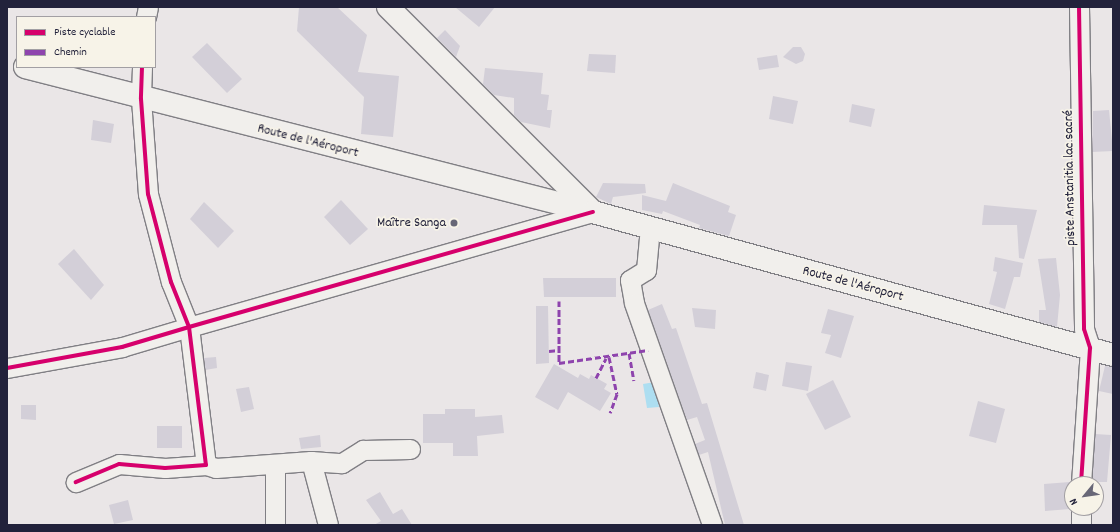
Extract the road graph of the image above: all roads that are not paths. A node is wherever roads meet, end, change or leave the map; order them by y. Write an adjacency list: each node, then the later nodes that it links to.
1 (388, 7): 6 (main road)
2 (1079, 7): 9 (street, piste Anstanitia lac sacré)
3 (29, 68): 5 (main road, Route de l'Aéroport)
4 (142, 68): 5 (street)
5 (141, 99): 6 (main road, Route de l'Aéroport); 8 (street)
6 (592, 212): 7 (main road, Route de l'Aéroport); 8 (street)
7 (650, 227): 9 (main road, Route de l'Aéroport); 20 (street)
8 (189, 327): 11 (street); 15 (street)
9 (1090, 348): 10 (main road, Route de l'Aéroport); 16 (street)
10 (1113, 355)
11 (7, 368)
12 (410, 449): 13 (street)
13 (311, 461): 14 (street); 19 (street)
14 (275, 464): 15 (street); 18 (street)
15 (206, 465): 17 (street)
16 (1082, 476)
17 (76, 482)
18 (275, 525)
19 (328, 525)
20 (712, 525)

